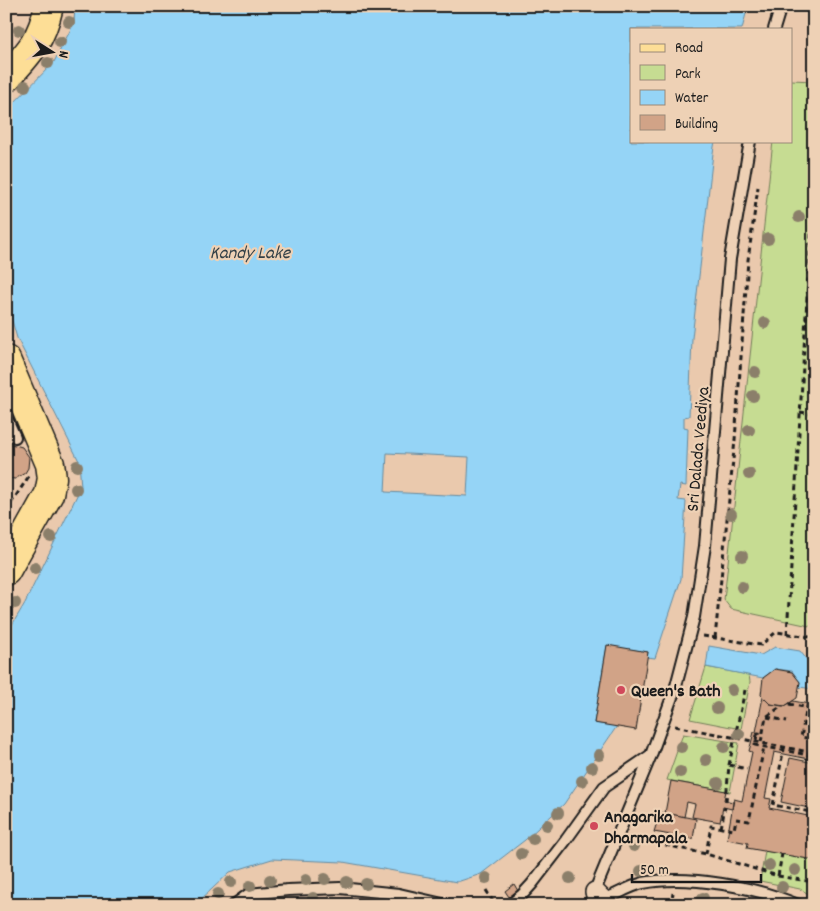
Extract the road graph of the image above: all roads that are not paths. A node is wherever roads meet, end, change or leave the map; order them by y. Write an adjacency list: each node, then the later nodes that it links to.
1 (49, 6): 4 (main road)
2 (781, 6): 3 (lane)
3 (774, 28)
4 (6, 78)
5 (750, 142): 10 (lane, Sri Dalada Veediya)
6 (6, 360): 9 (main road)
7 (6, 416): 8 (lane)
8 (15, 437)
9 (6, 571)
10 (652, 755): 11 (lane, Sri Dalada Veediya); 14 (lane)
11 (598, 900): 15 (lane)
12 (234, 905): 13 (lane)
13 (447, 905)
14 (510, 905)
15 (798, 905)

